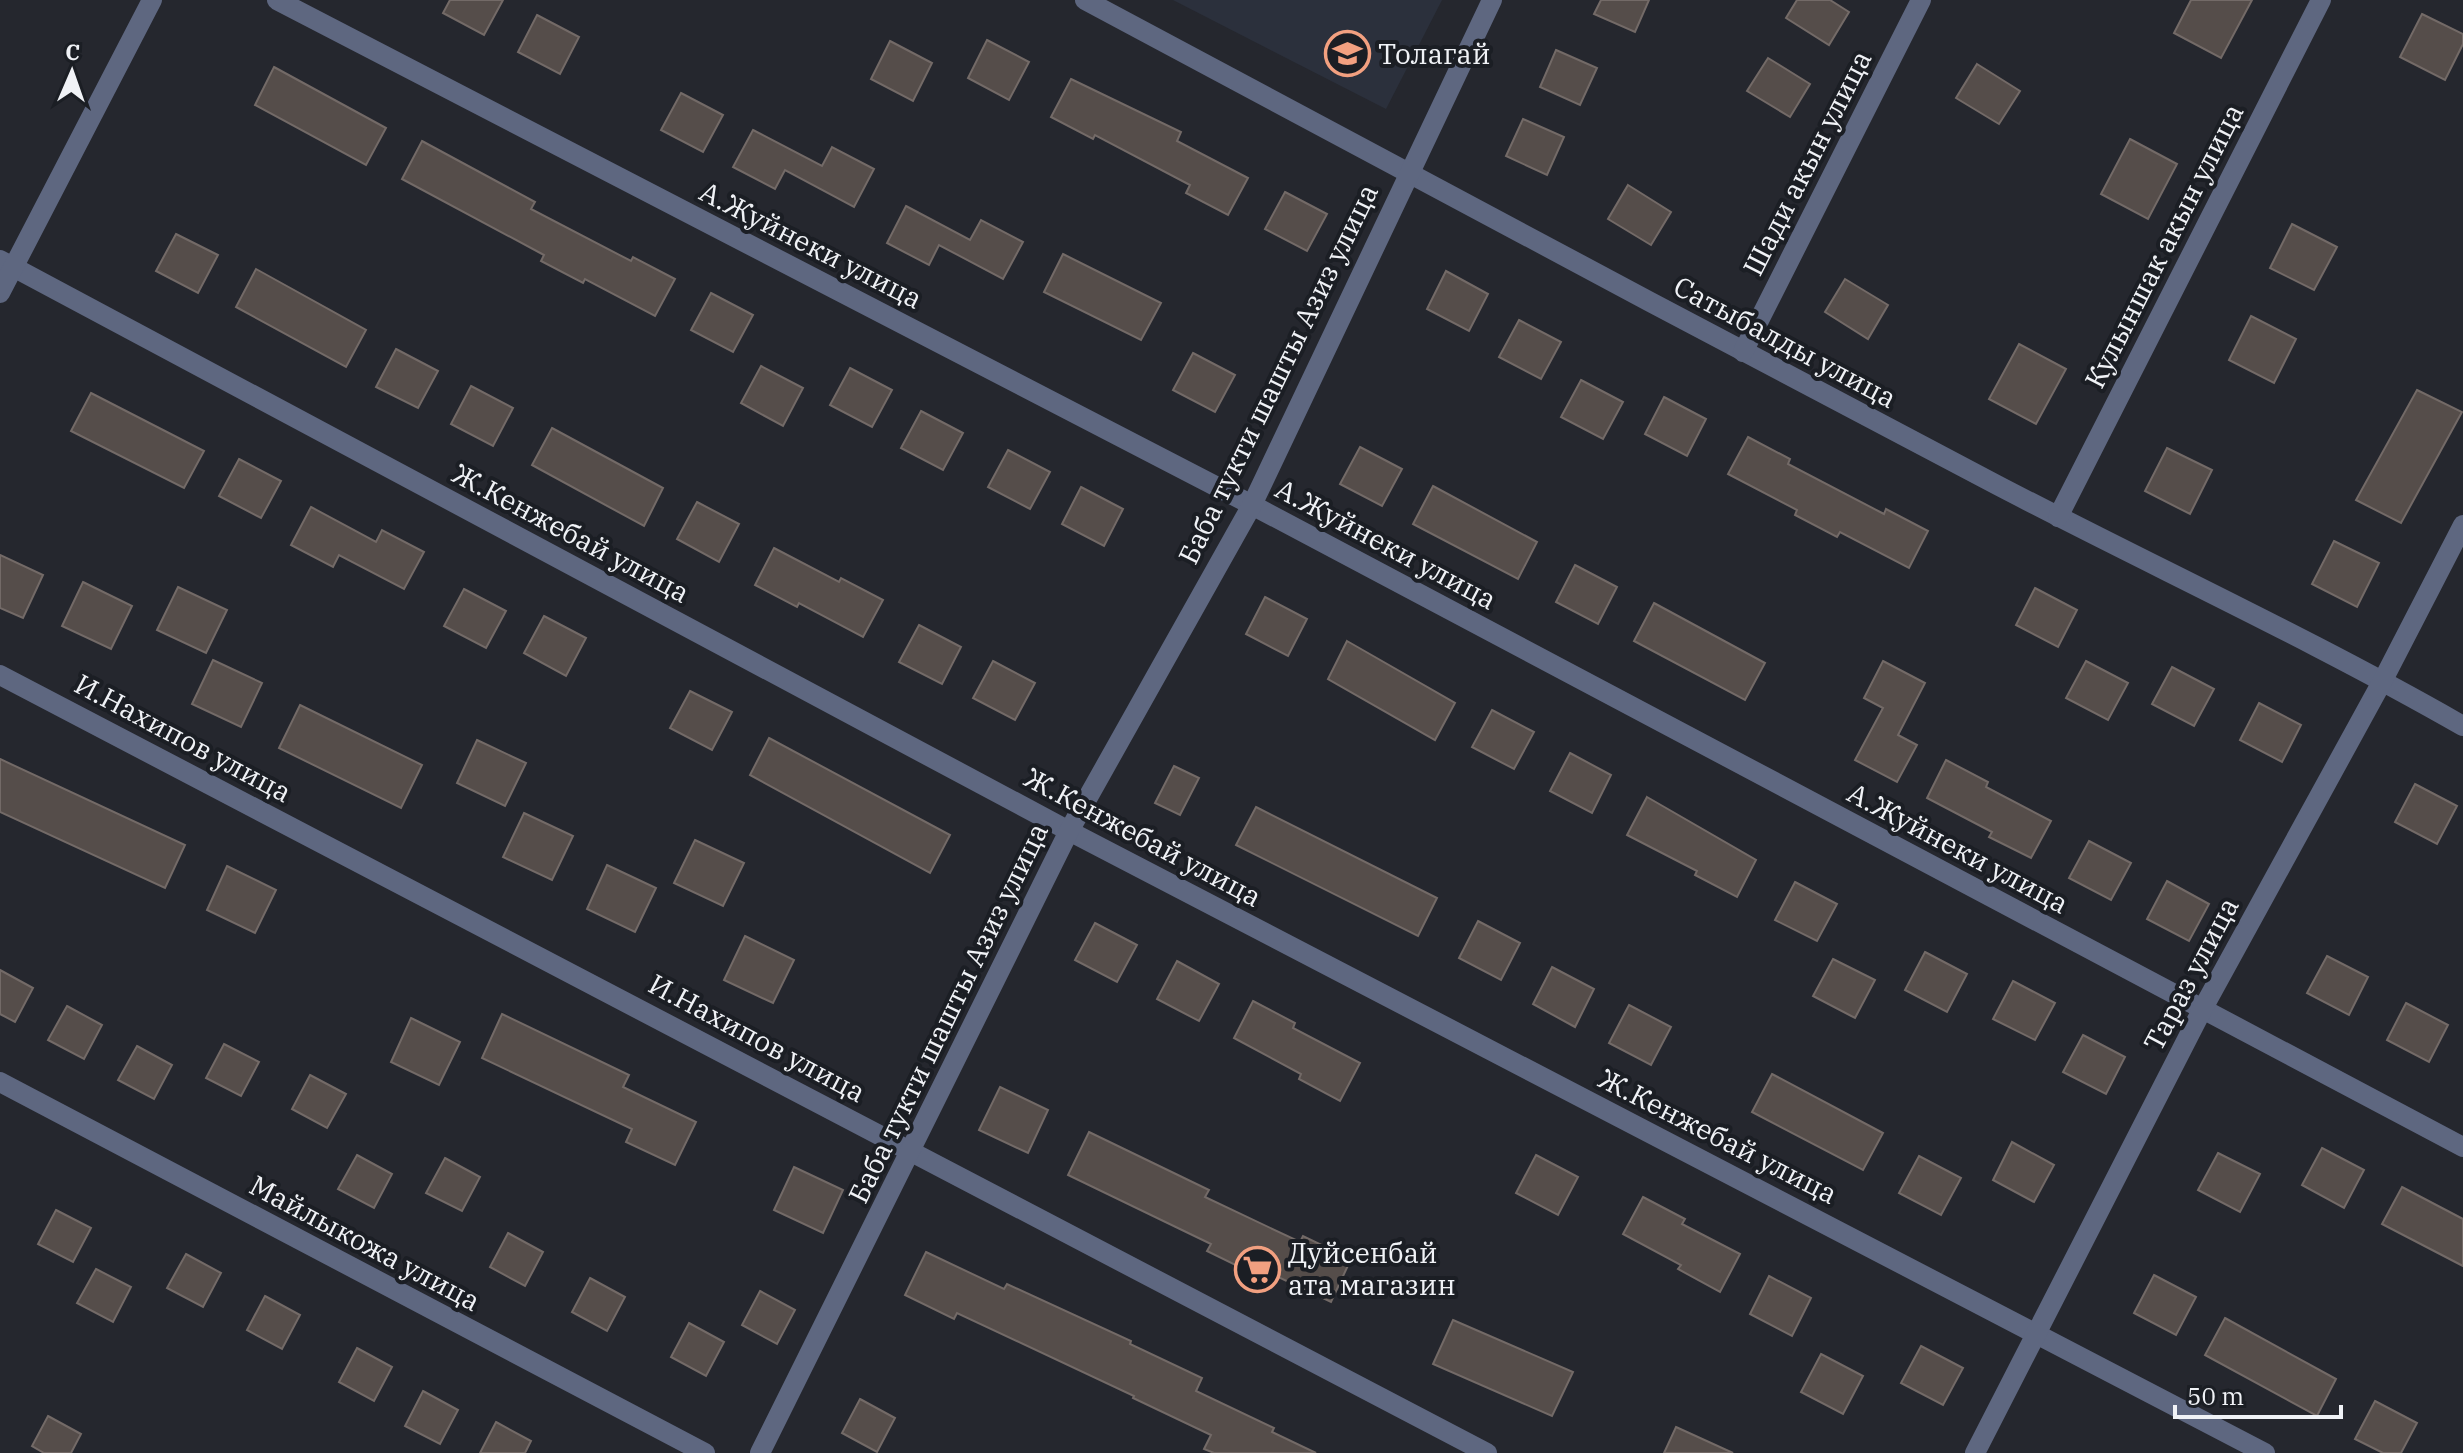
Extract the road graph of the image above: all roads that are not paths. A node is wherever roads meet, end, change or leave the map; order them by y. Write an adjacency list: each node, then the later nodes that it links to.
1 (152, 0): 8 (street)
2 (277, 0): 11 (street, А.Жуйнеки улица)
3 (1085, 0): 7 (street, Сатыбалды улица)
4 (1492, 0): 7 (street, Баба тукти шашты Азиз улица)
5 (1921, 0): 10 (street, Шади акын улица)
6 (2321, 0): 12 (street, Кулыншак акын улица)
7 (1407, 173): 10 (street, Сатыбалды улица); 11 (street, Баба тукти шашты Азиз улица)
8 (7, 264): 9 (street); 17 (street, Ж.Кенжебай улица)
9 (0, 293)
10 (1743, 352): 12 (street, Сатыбалды улица)
11 (1252, 505): 17 (street, Баба тукти шашты Азиз улица); 18 (street, А.Жуйнеки улица)
12 (2058, 517): 15 (street, Сатыбалды улица)
13 (2463, 525): 15 (street, Тараз улица)
14 (0, 675): 21 (street, И.Нахипов улица)
15 (2383, 680): 16 (street, Сатыбалды улица); 18 (street, Тараз улица)
16 (2463, 726)
17 (1069, 831): 21 (street, Баба тукти шашты Азиз улица); 22 (street, Ж.Кенжебай улица)
18 (2202, 1010): 20 (street, А.Жуйнеки улица); 22 (street, Тараз улица)
19 (0, 1082): 23 (street, Майлыкожа улица)
20 (2463, 1147)
21 (911, 1149): 24 (street, Баба тукти шашты Азиз улица); 25 (street, И.Нахипов улица)
22 (2037, 1333): 26 (street, Тараз улица); 27 (street, Ж.Кенжебай улица)
23 (705, 1453)
24 (760, 1453)
25 (1487, 1453)
26 (1975, 1453)
27 (2265, 1453)

